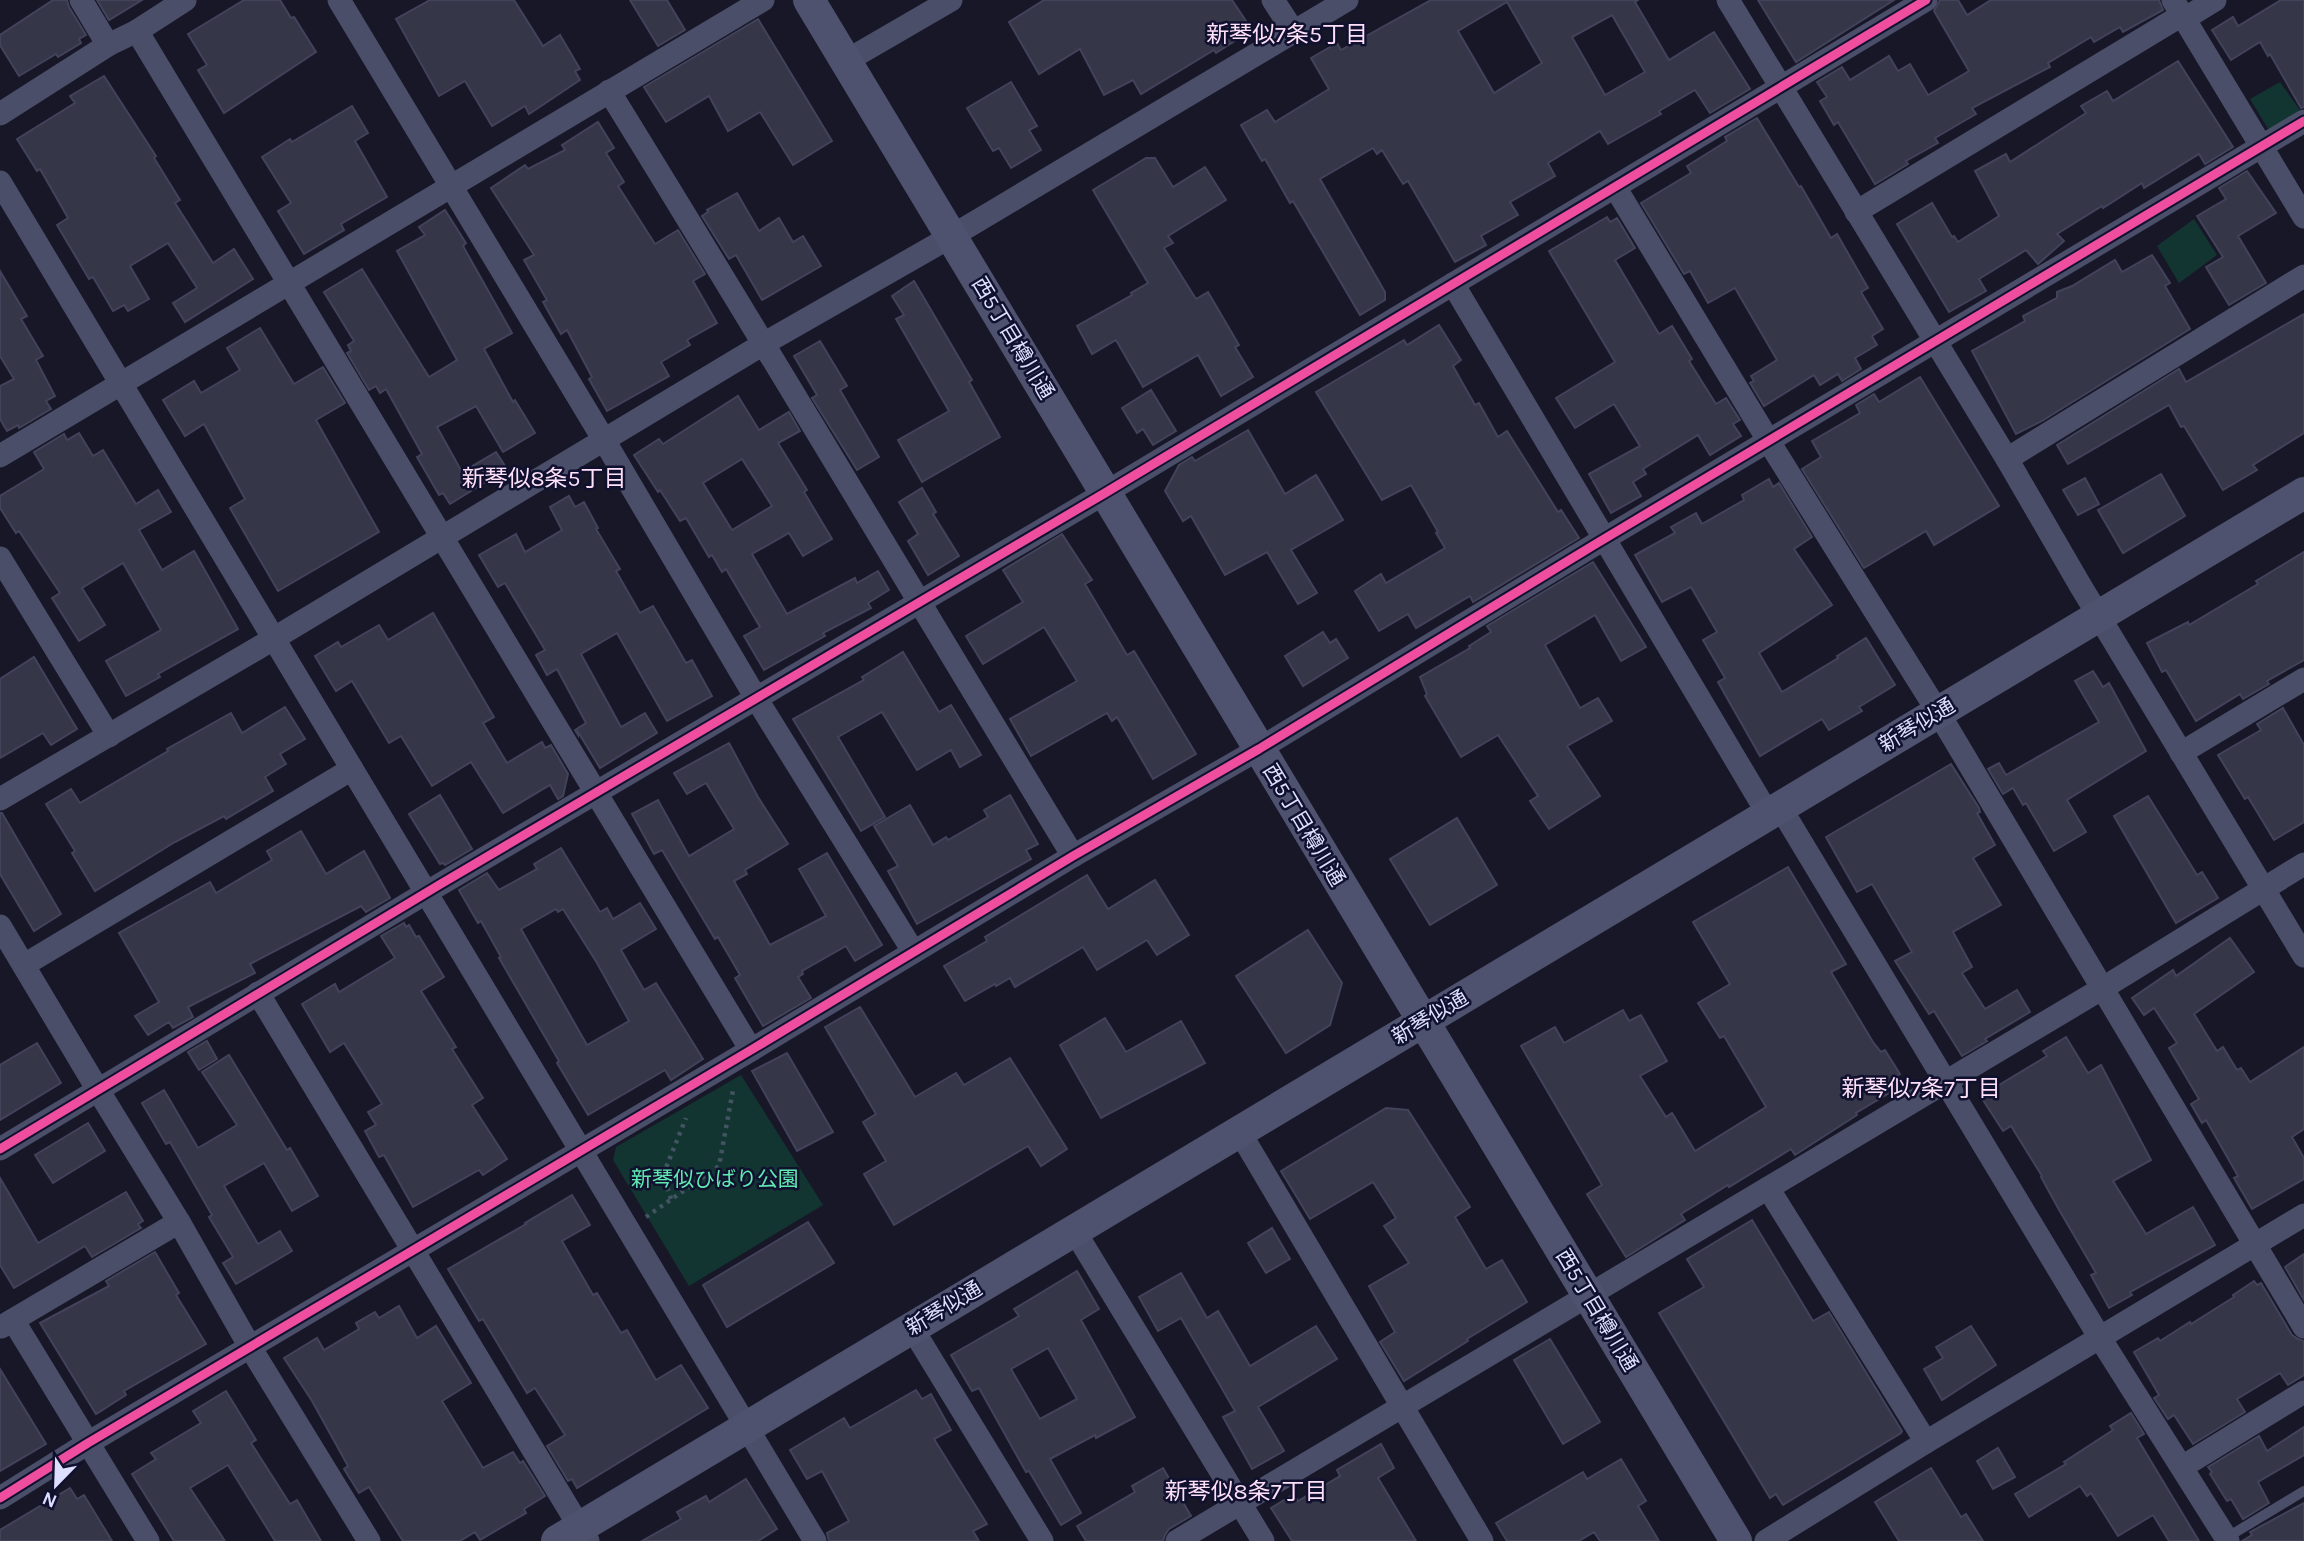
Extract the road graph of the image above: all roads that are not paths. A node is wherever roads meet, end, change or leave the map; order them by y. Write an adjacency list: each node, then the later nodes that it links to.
1 (80, 0): 15 (street)
2 (185, 0): 13 (street)
3 (339, 0): 23 (street)
4 (763, 0): 18 (street)
5 (809, 0): 16 (street, 西5丁目樽川通)
6 (951, 0): 16 (street)
7 (1273, 0): 14 (street)
8 (1347, 0): 14 (street)
9 (1728, 0): 17 (street)
10 (1926, 0): 17 (street)
11 (2215, 0): 12 (street)
12 (2180, 11): 21 (street); 25 (street)
13 (136, 31): 15 (street); 29 (street)
14 (1294, 32): 27 (street)
15 (108, 45): 19 (street)
16 (846, 61): 27 (street, 西5丁目樽川通)
17 (1781, 87): 24 (street); 25 (street)
18 (609, 91): 23 (street); 32 (street)
19 (0, 114)
20 (2304, 121): 21 (street)
21 (2262, 146): 26 (street); 31 (street)
22 (0, 182): 33 (street)
23 (450, 187): 29 (street); 34 (street)
24 (1615, 187): 30 (street); 35 (street)
25 (1856, 212): 31 (street)
26 (2304, 217)
27 (952, 236): 32 (street); 38 (street, 西5丁目樽川通)
28 (2304, 276): 37 (street)
29 (289, 283): 33 (street); 40 (street)
30 (1453, 284): 38 (street); 41 (street)
31 (1934, 341): 35 (street); 37 (street)
32 (765, 343): 34 (street); 43 (street)
33 (121, 384): 36 (street); 45 (street)
34 (604, 440): 40 (street); 47 (street)
35 (1769, 440): 41 (street); 48 (street)
36 (0, 456)
37 (2007, 459): 44 (street)
38 (1105, 493): 43 (street); 50 (street, 西5丁目樽川通)
39 (2304, 493): 44 (street, 新琴似通)
40 (442, 538): 45 (street); 53 (street)
41 (1605, 538): 50 (street); 55 (street)
42 (0, 558): 49 (street)
43 (919, 602): 47 (street); 56 (street)
44 (2099, 616): 48 (street, 新琴似通); 51 (street)
45 (274, 639): 49 (street); 52 (street)
46 (2304, 679): 51 (street)
47 (756, 698): 53 (street); 61 (street)
48 (1938, 712): 55 (street, 新琴似通); 64 (street)
49 (109, 736): 54 (street)
50 (1259, 749): 56 (street); 66 (street, 西5丁目樽川通)
51 (2181, 753): 58 (street)
52 (352, 769): 59 (street); 63 (street)
53 (595, 793): 59 (street); 67 (street)
54 (0, 799)
55 (1774, 810): 66 (street, 新琴似通); 68 (street)
56 (1073, 856): 61 (street)
57 (2304, 864): 58 (street)
58 (2263, 888): 62 (street); 64 (street)
59 (426, 892): 65 (street); 72 (street)
60 (0, 926): 63 (street)
61 (913, 951): 67 (street)
62 (2304, 956)
63 (24, 965): 69 (street)
64 (2103, 988): 68 (street); 77 (street)
65 (258, 993): 69 (street); 78 (street)
66 (1423, 1022): 70 (street, 新琴似通); 79 (street, 西5丁目樽川通)
67 (751, 1050): 72 (street)
68 (1946, 1082): 73 (street); 83 (street)
69 (97, 1090): 71 (street); 75 (street)
70 (1239, 1131): 76 (street, 新琴似通); 86 (street)
71 (0, 1149)
72 (580, 1149): 78 (street); 87 (street)
73 (1768, 1188): 79 (street); 88 (street)
74 (2304, 1215): 77 (street)
75 (179, 1222): 80 (street); 84 (street)
76 (1074, 1230): 82 (street, 新琴似通); 93 (street)
77 (2256, 1244): 81 (street); 83 (street)
78 (413, 1250): 84 (street); 94 (street)
79 (1589, 1296): 86 (street); 103 (street, 西5丁目樽川通)
80 (7, 1324): 89 (street)
81 (2304, 1327)
82 (912, 1328): 87 (street, 新琴似通); 99 (street)
83 (2100, 1338): 88 (street); 90 (street)
84 (250, 1347): 89 (street); 97 (street)
85 (2304, 1392): 90 (street)
86 (1402, 1406): 93 (street); 102 (street)
87 (746, 1427): 94 (street, 新琴似通); 98 (street)
88 (1926, 1442): 104 (street)
89 (88, 1443): 92 (street); 96 (street)
90 (2182, 1467): 95 (street)
91 (2304, 1490): 95 (lane)
92 (0, 1498)
93 (1240, 1503): 100 (street); 101 (street)
94 (575, 1536)
95 (2227, 1539)
96 (148, 1541)
97 (369, 1541)
98 (815, 1541)
99 (1042, 1541)
100 (1177, 1541)
101 (1263, 1541)
102 (1482, 1541)
103 (1736, 1541)
104 (1766, 1541)

